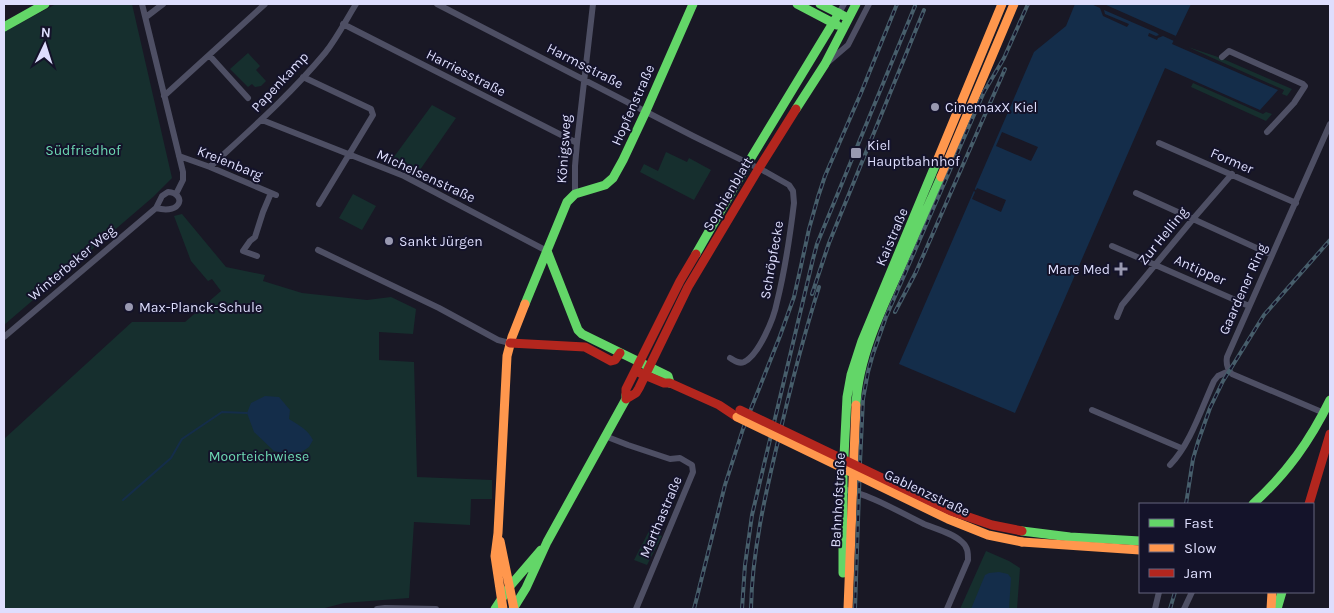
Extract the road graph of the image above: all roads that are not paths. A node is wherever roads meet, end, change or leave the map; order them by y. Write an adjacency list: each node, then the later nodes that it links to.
1 (45, 4): 21 (main road)
2 (142, 4): 17 (street, Winterbeker Weg)
3 (163, 4): 17 (street)
4 (266, 4): 23 (street)
5 (356, 4): 20 (street, Papenkamp)
6 (437, 4): 27 (street, Harmsstraße)
7 (593, 4): 27 (street, Königsweg)
8 (693, 4): 30 (main road, Hopfenstraße)
9 (796, 4): 19 (main road)
10 (820, 4): 16 (main road)
11 (844, 4): 16 (street, Sophienblatt)
12 (856, 4): 18 (main road, Sophienblatt)
13 (869, 4): 25 (street)
14 (1002, 4): 77 (main road, Kaistraße)
15 (1014, 4): 67 (main road, Kaistraße)
16 (839, 13): 18 (main road); 19 (main road, Sophienblatt)
17 (146, 17): 28 (street, Winterbeker Weg)
18 (848, 18): 22 (main road, Sophienblatt)
19 (833, 23): 22 (main road); 38 (main road, Sophienblatt)
20 (343, 24): 26 (street, Papenkamp); 34 (street, Harriesstraße)
21 (4, 27)
22 (844, 28): 25 (main road, Sophienblatt)
23 (209, 55): 28 (street); 29 (street)
24 (1222, 57): 33 (street)
25 (825, 64): 40 (main road, Sophienblatt)
26 (303, 77): 31 (street, Papenkamp); 36 (street)
27 (585, 80): 30 (street, Harmsstraße); 34 (street, Königsweg)
28 (164, 96): 37 (street, Winterbeker Weg)
29 (248, 98)
30 (646, 111): 38 (street, Harmsstraße); 44 (main road, Hopfenstraße)
31 (262, 120): 36 (street, Michelsenstraße); 39 (street, Papenkamp)
32 (1330, 124): 45 (street, Gaardener Ring)
33 (1267, 132)
34 (577, 143): 44 (street, Königsweg)
35 (1159, 143): 41 (street, Former)
36 (349, 155): 46 (street); 51 (street, Michelsenstraße)
37 (179, 156): 39 (street, Kreienbarg); 43 (street, Winterbeker Weg)
38 (748, 163): 40 (street, Schröpfecke); 61 (main road, Sophienblatt)
39 (210, 167): 53 (street, Kreienbarg)
40 (760, 168): 60 (street, Schröpfecke); 62 (main road, Sophienblatt)
41 (1232, 174): 45 (street, Former); 48 (street, Zur Helling)
42 (1136, 193): 48 (street)
43 (176, 194): 47 (street, Winterbeker Weg); 47 (street, Winterbeker Weg)
44 (574, 194): 51 (main road, Königsweg)
45 (1296, 203): 52 (street, Gaardener Ring)
46 (319, 204)
47 (156, 208): 57 (street, Winterbeker Weg)
48 (1193, 219): 52 (street); 54 (street, Zur Helling)
49 (1112, 246): 54 (street, Antipper)
50 (318, 250): 58 (street)
51 (547, 251): 58 (main road, Königsweg); 59 (main road, Gablenzstraße)
52 (1272, 255): 55 (street, Gaardener Ring)
53 (257, 256)
54 (1156, 264): 55 (street, Antipper); 56 (street, Zur Helling)
55 (1249, 306): 64 (street, Gaardener Ring)
56 (1116, 317)
57 (4, 338)
58 (510, 343): 59 (main road); 81 (main road, Königsweg)
59 (620, 353): 61 (main road, Gablenzstraße)
60 (730, 358)
61 (640, 362): 62 (main road, Gablenzstraße); 63 (main road, Sophienblatt)
62 (650, 366): 65 (main road, Sophienblatt); 66 (main road, Gablenzstraße)
63 (635, 371): 65 (main road, Gablenzstraße); 68 (main road, Sophienblatt)
64 (1230, 371): 72 (street); 75 (street)
65 (645, 375): 66 (main road, Gablenzstraße); 68 (main road, Sophienblatt)
66 (670, 383): 71 (main road, Gablenzstraße)
67 (857, 391): 78 (main road, Bahnhofstraße)
68 (626, 399): 74 (main road, Sophienblatt)
69 (1330, 400): 72 (main road)
70 (1092, 410): 75 (street)
71 (738, 414): 82 (main road, Gablenzstraße, bridge); 84 (main road, Gablenzstraße, bridge)
72 (1328, 415): 79 (main road)
73 (1330, 434): 80 (main road)
74 (605, 436): 83 (main road, Sophienblatt); 96 (street, Marthastraße)
75 (1181, 448): 76 (street)
76 (1170, 465)
77 (842, 489): 78 (street); 97 (main road, Bahnhofstraße)
78 (852, 491): 98 (main road, Bahnhofstraße); 99 (street)
79 (1254, 503)
80 (1309, 503)
81 (498, 533): 85 (main road, Königsweg); 90 (main road, Königsweg)
82 (1139, 541)
83 (548, 542): 85 (main road, Sophienblatt); 95 (main road, Sophienblatt)
84 (1139, 550)
85 (510, 586): 90 (main road, Sophienblatt); 95 (main road, Königsweg)
86 (1159, 593): 100 (street)
87 (1192, 593): 101 (street)
88 (1272, 593): 102 (main road)
89 (1282, 593): 103 (main road)
90 (502, 598): 93 (main road, Sophienblatt); 94 (main road, Königsweg)
91 (377, 609): 92 (street)
92 (436, 609)
93 (495, 609)
94 (503, 609)
95 (513, 609)
96 (636, 609)
97 (842, 609)
98 (848, 609)
99 (946, 609)
100 (1156, 609)
101 (1184, 609)
102 (1271, 609)
103 (1277, 609)

